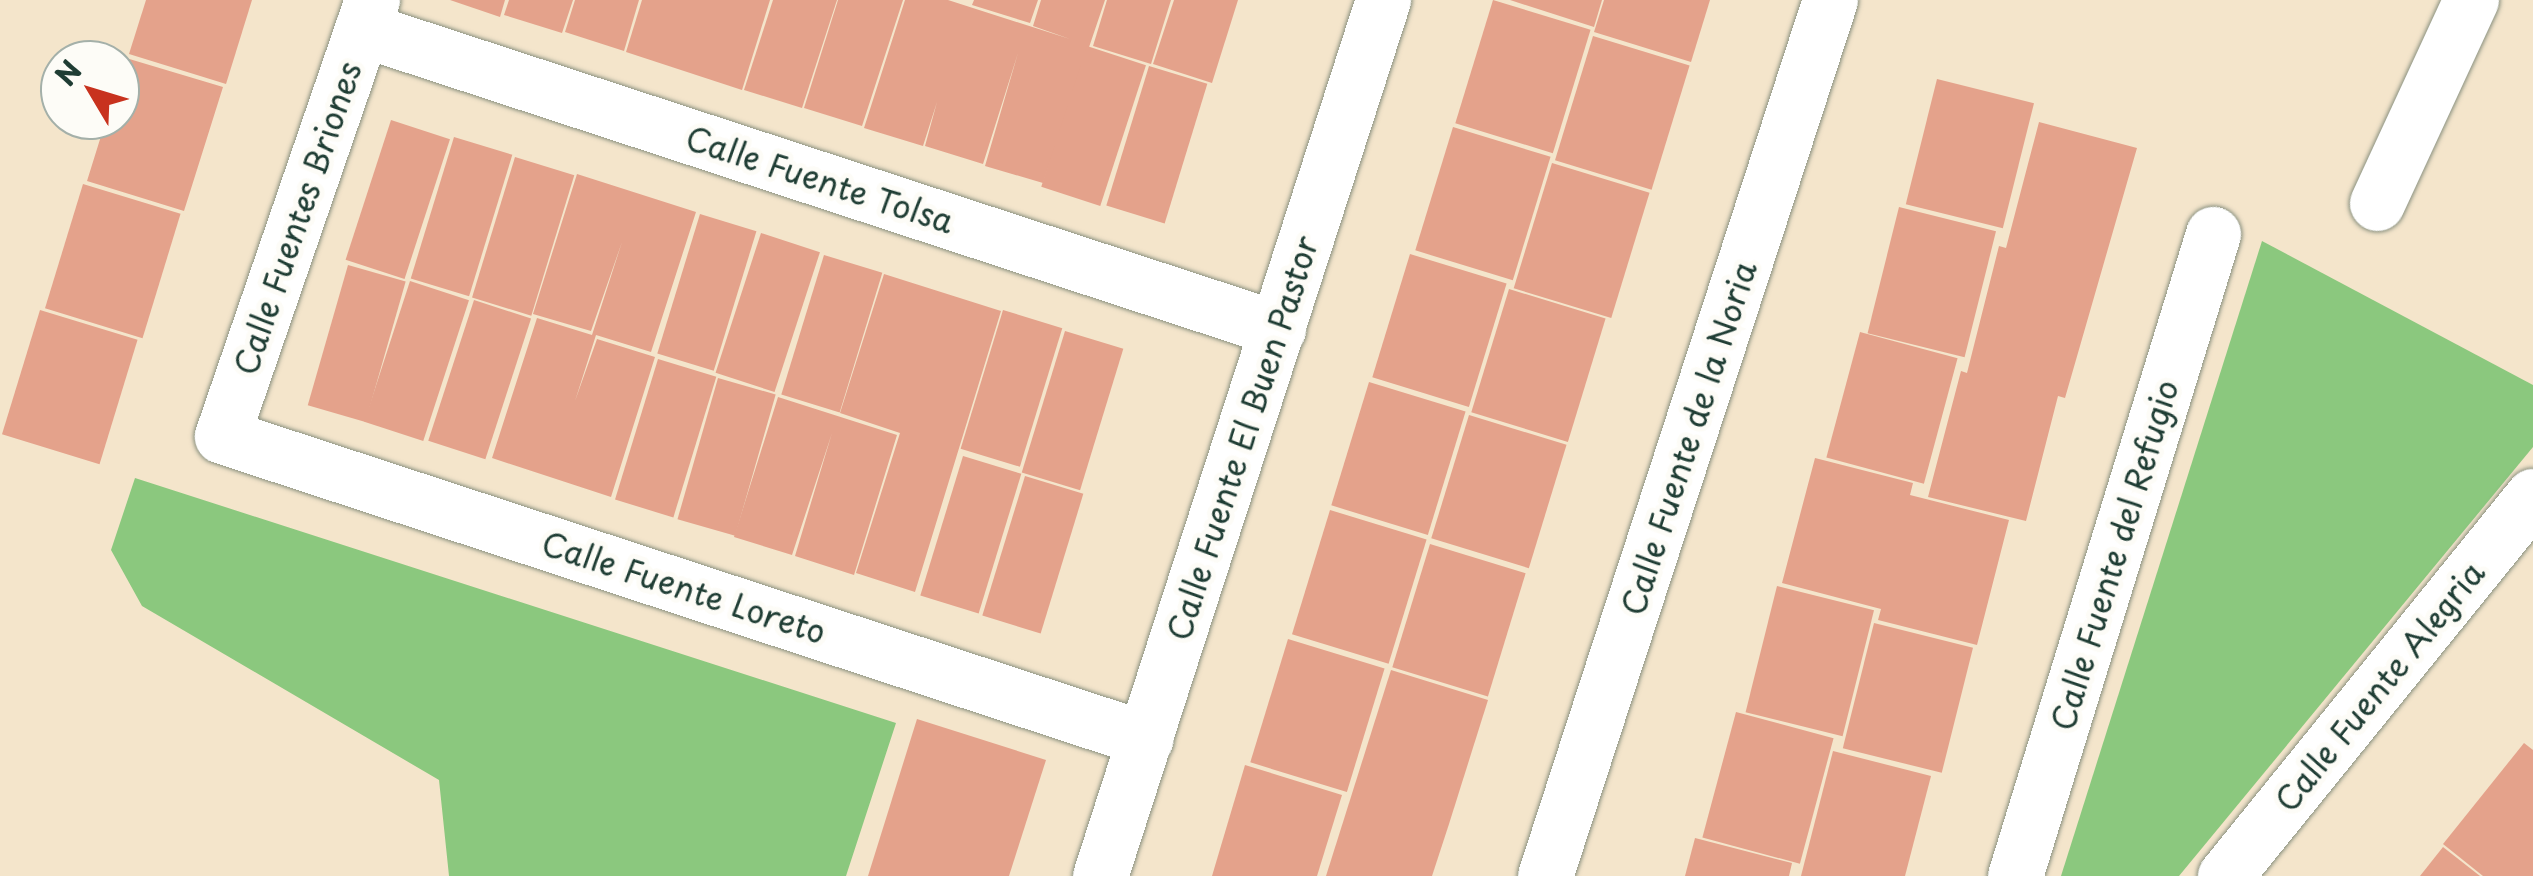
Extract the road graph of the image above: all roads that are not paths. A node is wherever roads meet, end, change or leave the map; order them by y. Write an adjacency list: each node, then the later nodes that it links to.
1 (1383, 0): 7 (street, Calle Fuente El Buen Pastor)
2 (1830, 0): 12 (street, Calle Fuente de la Noria)
3 (2472, 0): 5 (street)
4 (367, 15): 7 (street, Calle Fuente Tolsa); 8 (street, Calle Fuentes Briones)
5 (2376, 203)
6 (2214, 234): 13 (street, Calle Fuente del Refugio)
7 (1278, 329): 10 (street, Calle Fuente El Buen Pastor)
8 (222, 436): 10 (street, Calle Fuente Loreto)
9 (2533, 496): 14 (street, Calle Fuente Alegria)
10 (1146, 739): 11 (street, Calle Fuente El Buen Pastor)
11 (1100, 876)
12 (1546, 876)
13 (2015, 876)
14 (2225, 876)

